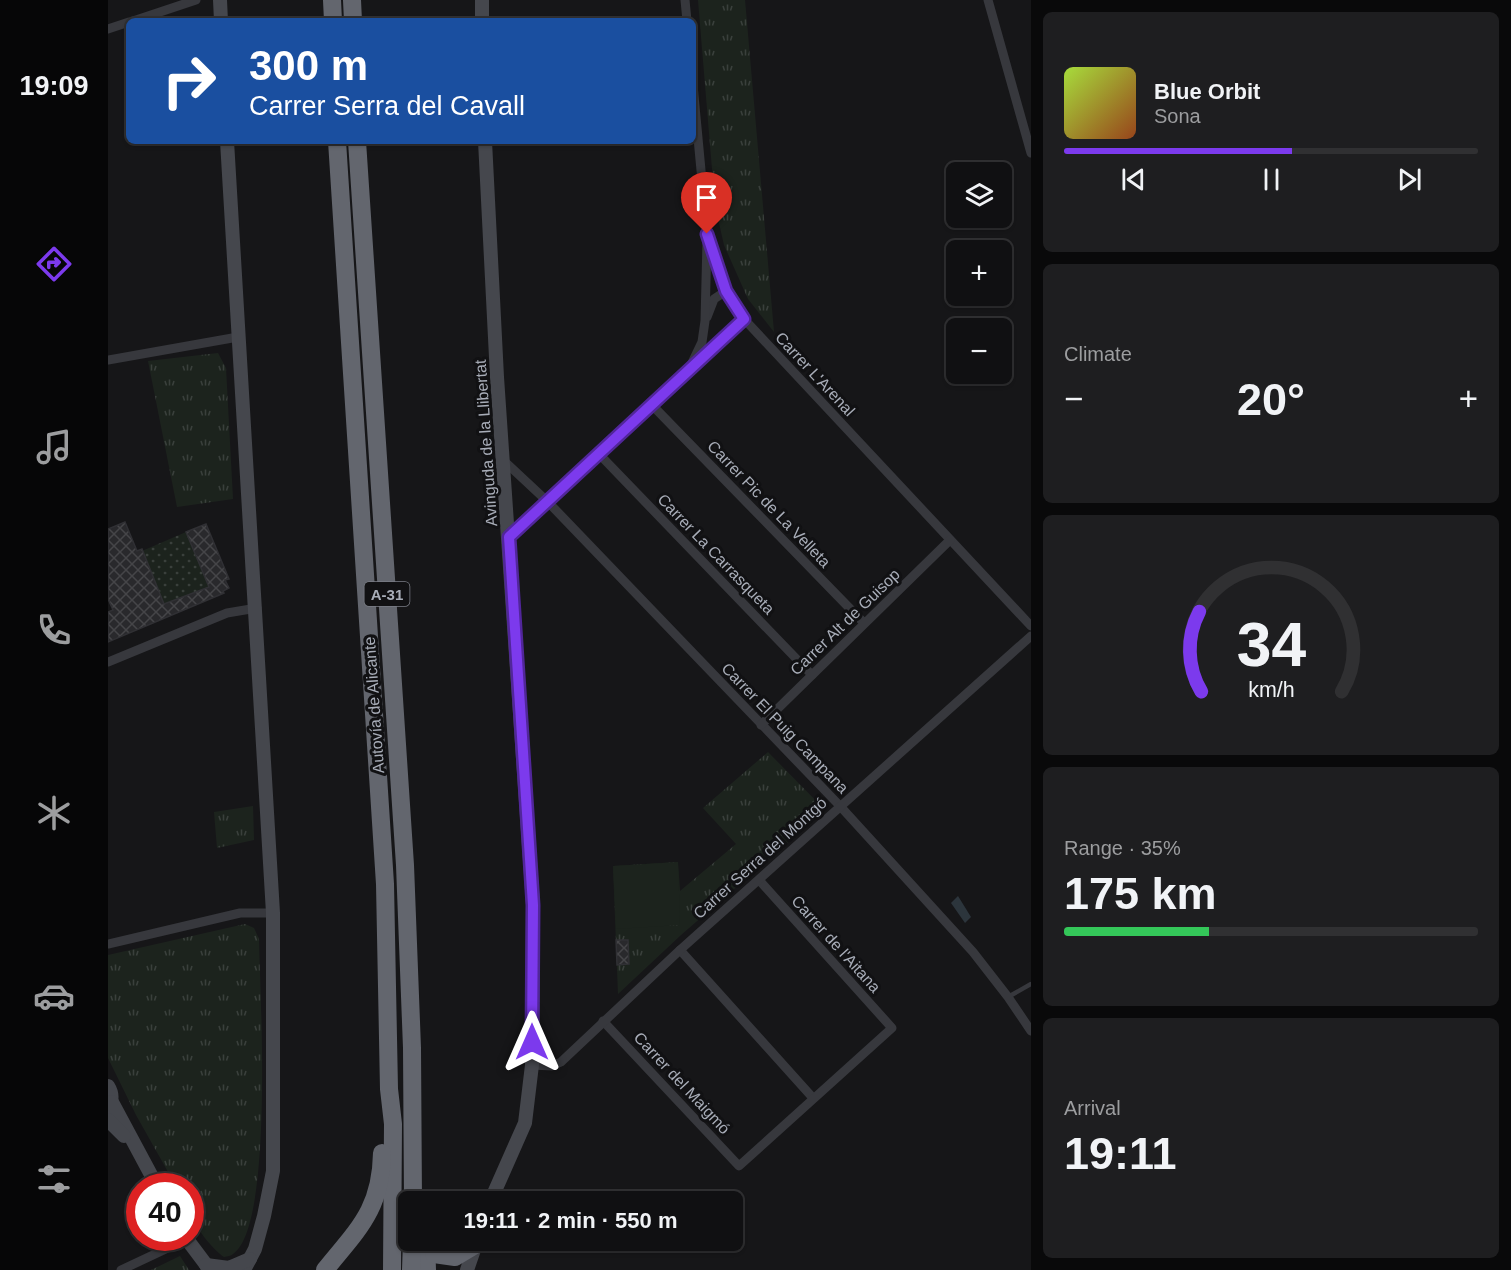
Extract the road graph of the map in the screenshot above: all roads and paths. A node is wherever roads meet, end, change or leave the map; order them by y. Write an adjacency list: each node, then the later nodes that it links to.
1 (196, 0): 8 (street)
2 (220, 0): 9 (street)
3 (332, 0): 10 (highway)
4 (352, 0): 11 (highway)
5 (482, 0): 12 (street)
6 (685, 0): 13 (street)
7 (988, 0): 21 (street)
8 (143, 18)
9 (221, 18)
10 (333, 18)
11 (353, 18)
12 (482, 18)
13 (687, 18)
14 (126, 24): 15 (street)
15 (108, 29)
16 (696, 116): 22 (street, Carrer L'Arenal)
17 (227, 144): 26 (street)
18 (337, 144): 53 (highway, Autovía de Alicante / A-31)
19 (357, 144): 57 (highway, Autovía de Alicante / A-31)
20 (485, 144): 31 (street, Avinguda de la Llibertat)
21 (1031, 153)
22 (707, 234): 23 (street, Carrer L'Arenal); 25 (street)
23 (726, 291): 24 (street, Carrer L'Arenal); 25 (street)
24 (744, 319): 28 (street); 34 (street, Carrer L'Arenal)
25 (705, 321): 28 (street)
26 (238, 337): 27 (street); 35 (street)
27 (108, 360)
28 (689, 370): 29 (street)
29 (652, 405): 30 (street); 36 (street, Carrer Pic de La Velleta)
30 (600, 455): 32 (street); 40 (street, Carrer La Carrasqueta)
31 (503, 460): 32 (street, Carrer El Puig Campana); 33 (street, Avinguda de la Llibertat)
32 (548, 502): 33 (street); 41 (street, Carrer El Puig Campana)
33 (509, 537): 51 (street, Avinguda de la Llibertat)
34 (950, 540): 36 (street, Carrer Alt de Guisop); 37 (street, Carrer L'Arenal)
35 (256, 608): 39 (street); 44 (street)
36 (864, 623): 40 (street, Carrer Alt de Guisop)
37 (1031, 626)
38 (1031, 636): 42 (street, Carrer Serra del Montgó)
39 (108, 662)
40 (812, 675): 41 (street, Carrer Alt de Guisop)
41 (761, 725): 42 (street, Carrer El Puig Campana)
42 (840, 806): 43 (street, Carrer Serra del Montgó); 48 (street, Carrer El Puig Campana)
43 (759, 880): 46 (street, Carrer Serra del Montgó); 54 (street, Carrer de l'Aitana)
44 (273, 913): 45 (street); 68 (street)
45 (108, 944)
46 (680, 950): 49 (street, Carrer Serra del Montgó); 54 (street)
47 (1031, 984): 48 (lane)
48 (1008, 997): 50 (street, Carrer El Puig Campana)
49 (603, 1021): 51 (street, Carrer Serra del Montgó); 54 (street, Carrer del Maigmó)
50 (1031, 1031)
51 (532, 1065): 62 (street, Avinguda de la Llibertat)
52 (108, 1086): 55 (street)
53 (389, 1089): 71 (highway); 72 (highway, Autovía de Alicante / A-31)
54 (813, 1098)
55 (110, 1105): 58 (street)
56 (108, 1120): 58 (street)
57 (414, 1127): 60 (highway, Autovía de Alicante / A-31); 61 (highway)
58 (137, 1152): 59 (street)
59 (149, 1173)
60 (412, 1191)
61 (424, 1191)
62 (495, 1191)
63 (161, 1251): 70 (street)
64 (196, 1251): 69 (street)
65 (464, 1251): 67 (highway)
66 (473, 1251): 74 (street)
67 (428, 1253): 73 (highway)
68 (248, 1266): 69 (street)
69 (208, 1268)
70 (126, 1269)
71 (325, 1270)
72 (392, 1270)
73 (411, 1270)
74 (467, 1270)

